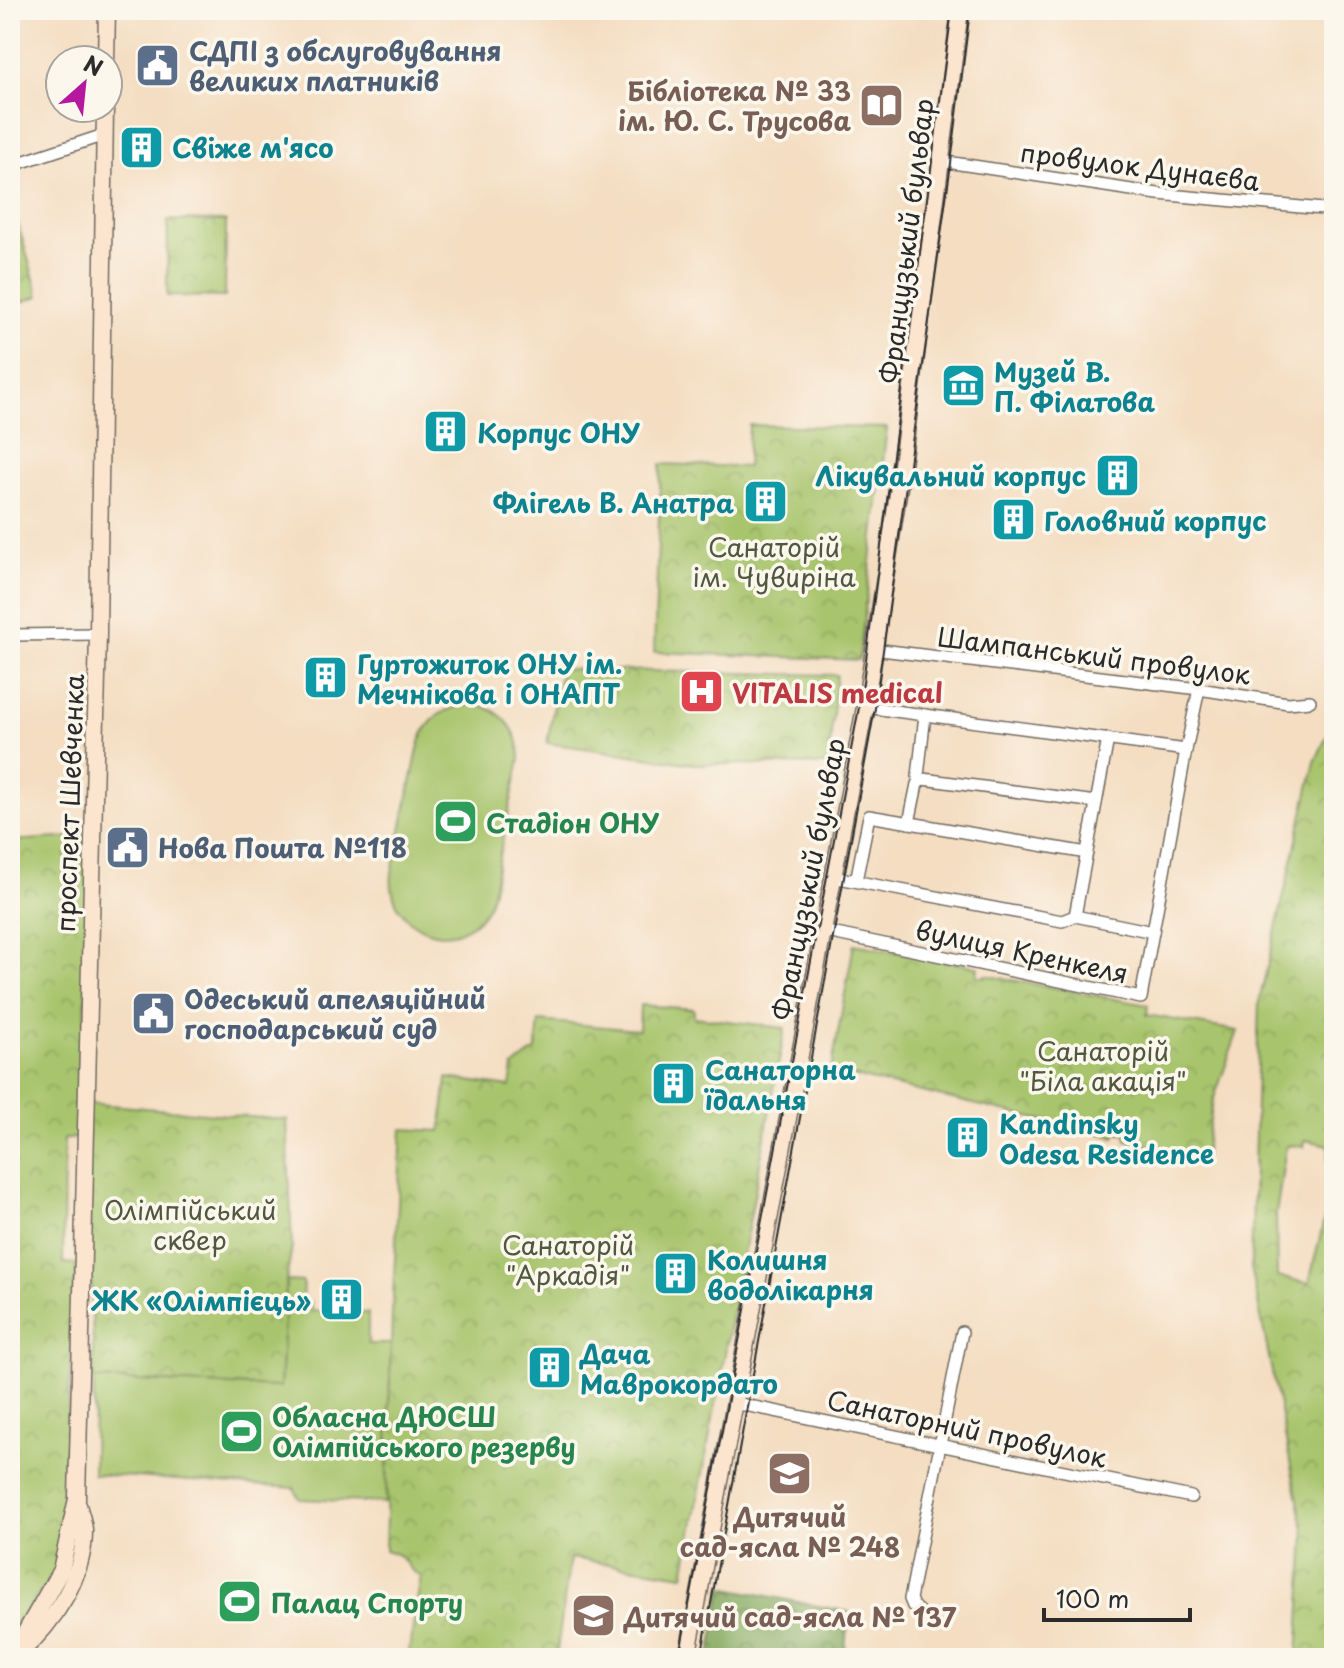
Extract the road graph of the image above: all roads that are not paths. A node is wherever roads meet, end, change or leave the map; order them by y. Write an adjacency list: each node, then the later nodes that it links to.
1 (107, 10): 3 (street)
2 (960, 10): 6 (street, Французький бульвар)
3 (106, 44)
4 (104, 124): 5 (street, проспект Шевченка)
5 (104, 135): 7 (street); 9 (street, проспект Шевченка)
6 (940, 161): 8 (street, провулок Дунаєва); 11 (street, Французький бульвар)
7 (10, 166)
8 (1334, 210)
9 (98, 634): 10 (street); 32 (street, проспект Шевченка)
10 (10, 635)
11 (873, 649): 12 (street, Шампанський провулок); 14 (street, Французький бульвар)
12 (1199, 689): 13 (street, Шампанський провулок); 17 (street, вулиця Кренкеля)
13 (1310, 701)
14 (865, 707): 15 (street); 22 (street, Французький бульвар)
15 (925, 715): 16 (street); 18 (street)
16 (1108, 739): 17 (street); 19 (street)
17 (1186, 750): 26 (street, вулиця Кренкеля)
18 (920, 780): 19 (street); 20 (street)
19 (1096, 802): 21 (street)
20 (909, 823): 21 (street); 23 (street)
21 (1087, 853): 24 (street)
22 (833, 877): 23 (street); 25 (street, Французький бульвар)
23 (850, 880): 24 (street)
24 (1075, 916): 26 (street)
25 (822, 931): 26 (street, вулиця Кренкеля); 28 (street, Французький бульвар)
26 (1153, 932)
27 (962, 1332): 29 (street)
28 (735, 1403): 29 (street, Санаторний провулок); 33 (street, Французький бульвар)
29 (941, 1445): 30 (street, Санаторний провулок); 31 (street)
30 (1191, 1497)
31 (930, 1622)
32 (12, 1658)
33 (687, 1658)

